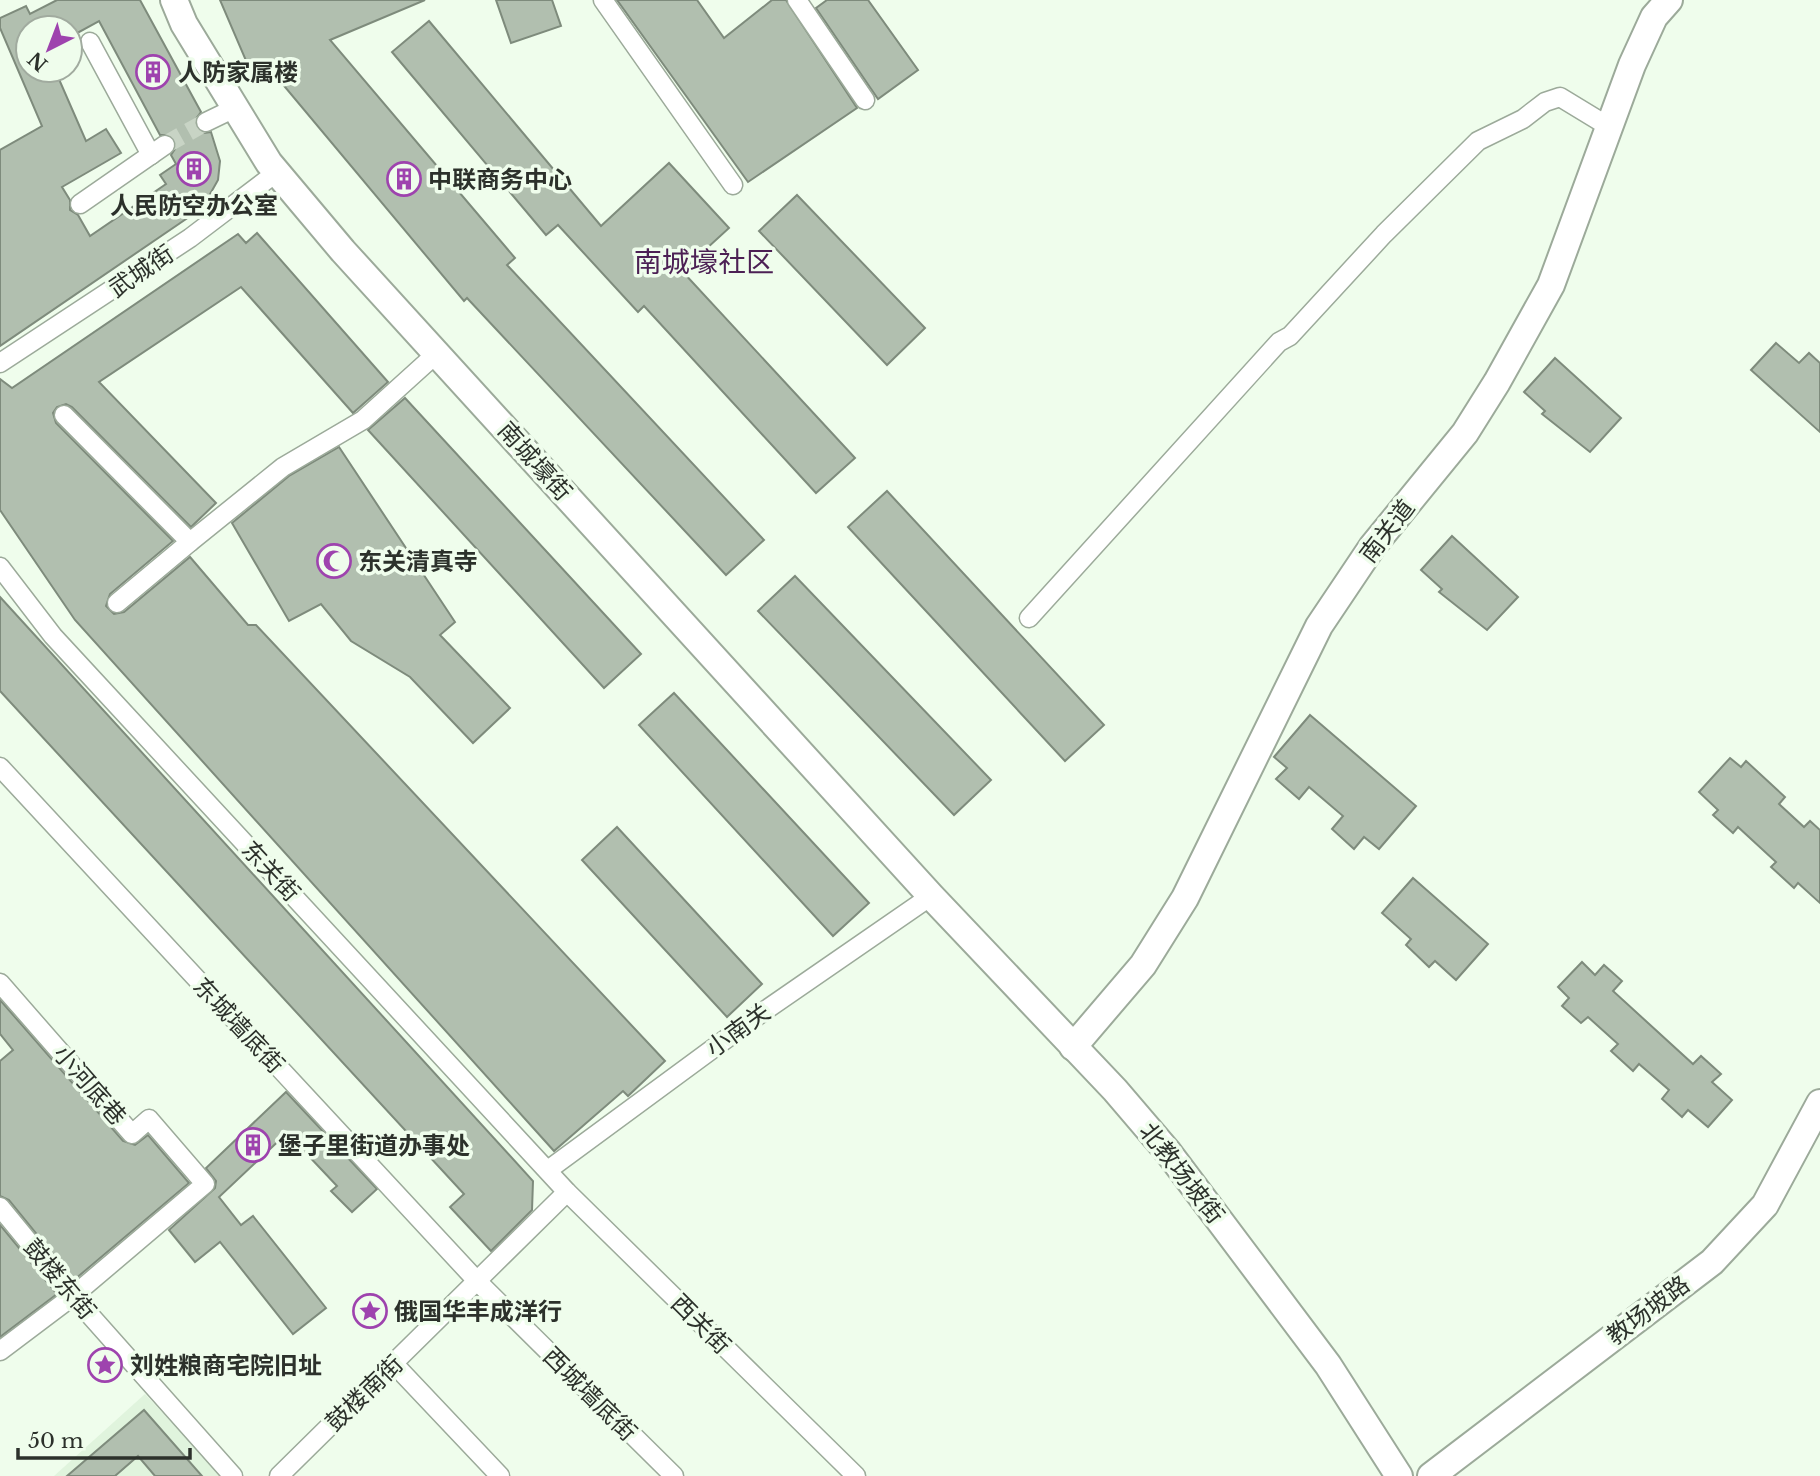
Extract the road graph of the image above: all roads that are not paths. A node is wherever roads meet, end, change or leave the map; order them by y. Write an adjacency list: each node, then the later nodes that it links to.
1 (174, 0): 7 (street, 南城壕街)
2 (603, 0): 11 (street)
3 (797, 0): 6 (street)
4 (1669, 0): 9 (street, 南关道)
5 (90, 42): 12 (street)
6 (864, 100)
7 (235, 108): 8 (street); 10 (street, 南城壕街)
8 (206, 122)
9 (1611, 128): 19 (street); 23 (street, 南关道)
10 (277, 172): 13 (street, 南城壕街); 14 (street, 武城街)
11 (733, 186)
12 (80, 204)
13 (436, 354): 16 (street); 21 (street, 南城壕街)
14 (0, 363)
15 (64, 415): 16 (street)
16 (190, 542): 18 (street)
17 (0, 567): 25 (street, 东关街)
18 (117, 603)
19 (1029, 618)
20 (0, 767): 28 (street, 东城墙底街)
21 (931, 896): 23 (street, 北教场坡街); 25 (street, 小南关)
22 (0, 983): 29 (street, 小河底巷)
23 (1073, 1047): 37 (street, 北教场坡街)
24 (1820, 1103): 38 (street, 教场坡路)
25 (548, 1170): 26 (street, 西关街)
26 (567, 1192): 28 (street, 鼓楼南街); 36 (street, 西关街)
27 (0, 1207): 29 (street, 鼓楼东街)
28 (478, 1282): 31 (street, 鼓楼南街); 35 (street, 西城墙底街)
29 (74, 1296): 30 (street); 32 (street, 鼓楼东街)
30 (0, 1352)
31 (394, 1364): 33 (street, 鼓楼南街); 34 (street)
32 (233, 1476)
33 (279, 1476)
34 (500, 1476)
35 (674, 1476)
36 (856, 1476)
37 (1399, 1476)
38 (1431, 1476)

